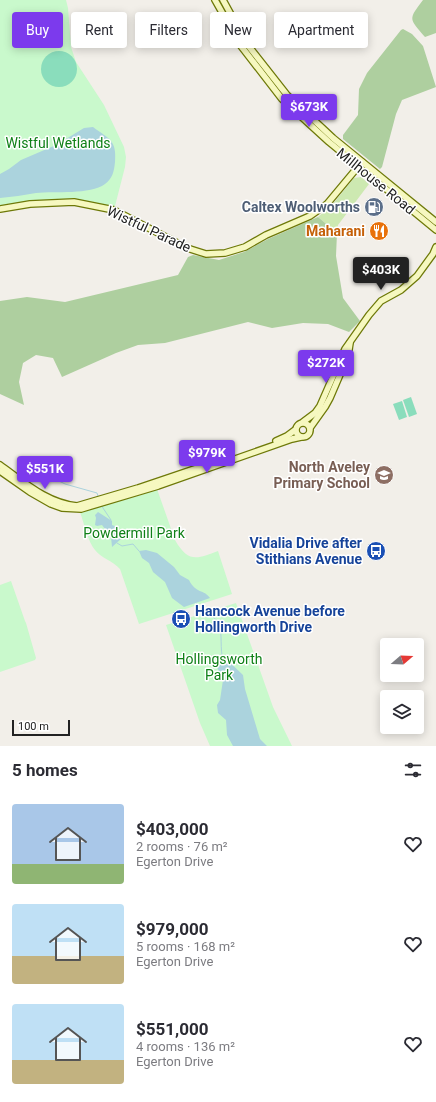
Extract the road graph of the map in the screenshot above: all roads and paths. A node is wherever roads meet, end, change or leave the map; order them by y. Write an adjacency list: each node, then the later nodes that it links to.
1 (215, 0): 3 (street, Millhouse Road)
2 (223, 0): 3 (street, Millhouse Road)
3 (284, 97): 4 (street, Millhouse Road)
4 (360, 164): 5 (street, Wistful Parade); 6 (street, Millhouse Road); 7 (street, Millhouse Road)
5 (0, 208)
6 (436, 222)
7 (436, 230)
8 (436, 247): 9 (street)
9 (435, 254): 10 (street)
10 (350, 343): 11 (street); 12 (street)
11 (303, 422): 12 (street); 13 (street)
12 (310, 428): 14 (street)
13 (295, 430): 14 (street); 17 (street)
14 (301, 437): 17 (street)
15 (0, 465): 18 (street)
16 (0, 471): 18 (street)
17 (108, 498): 18 (street)
18 (92, 504)

